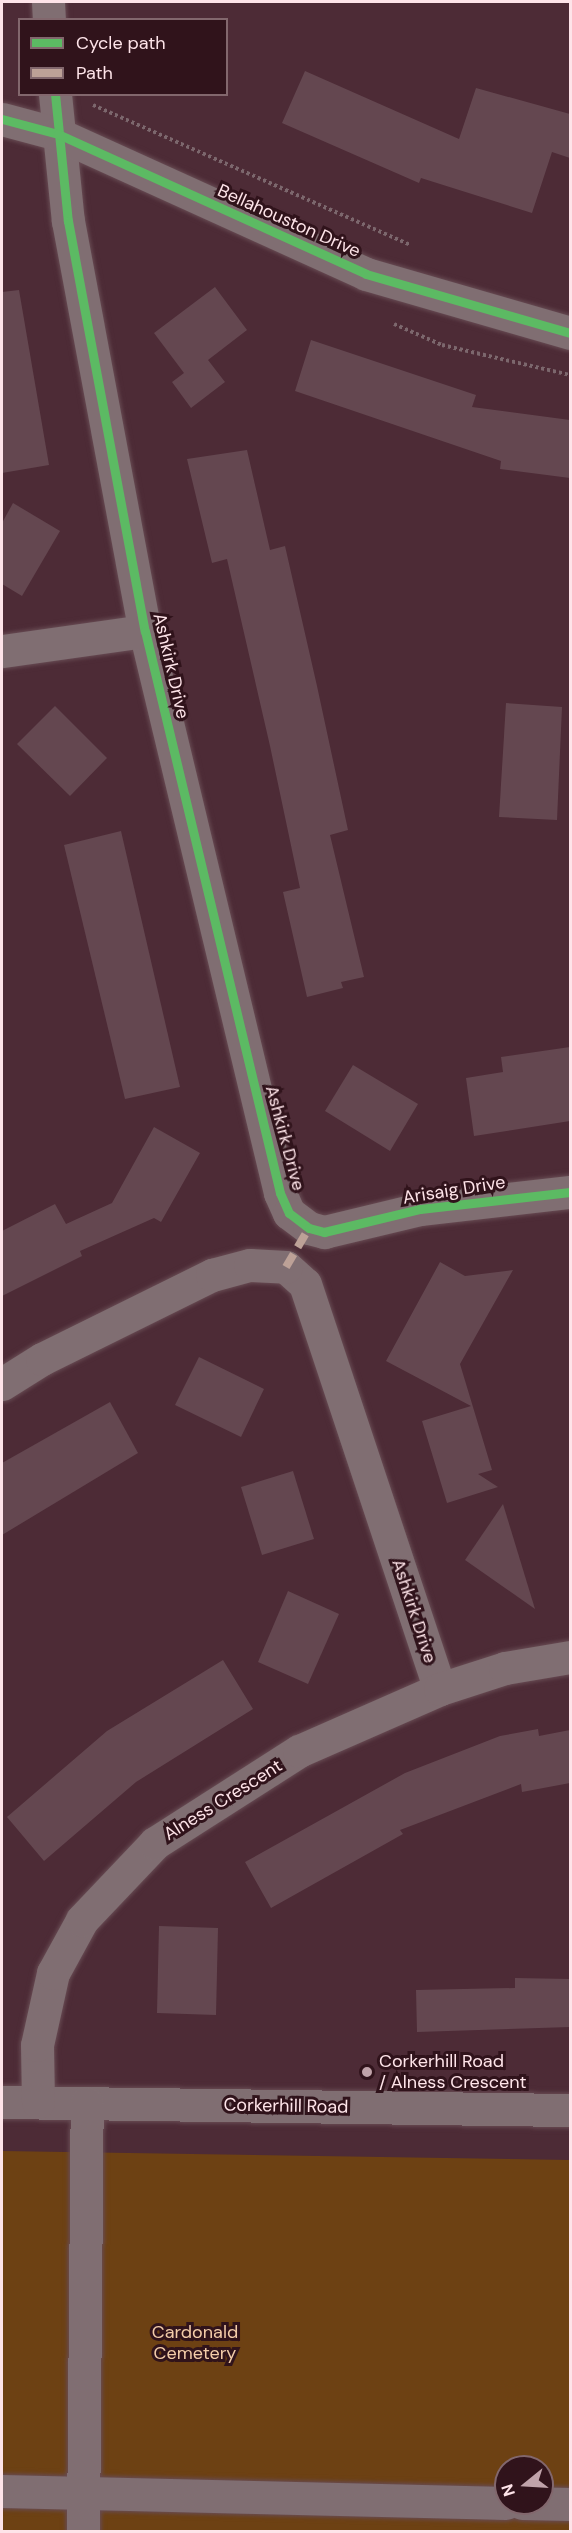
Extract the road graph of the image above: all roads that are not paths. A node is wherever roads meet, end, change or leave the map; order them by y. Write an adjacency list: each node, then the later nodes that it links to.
1 (48, 2): 2 (street)
2 (49, 18)
3 (55, 96): 5 (street, Ashkirk Drive)
4 (2, 119): 5 (street, Bellahouston Drive)
5 (58, 134): 6 (street, Bellahouston Drive); 7 (street, Ashkirk Drive)
6 (570, 333)
7 (145, 631): 8 (street); 10 (street, Ashkirk Drive)
8 (2, 651)
9 (570, 1192): 10 (street, Arisaig Drive)
10 (309, 1228): 11 (street)
11 (286, 1267): 12 (street); 14 (street, Ashkirk Drive)
12 (2, 1384)
13 (570, 1657): 14 (street, Alness Crescent)
14 (440, 1689): 16 (street, Alness Crescent)
15 (2, 2102): 16 (street, Corkerhill Road)
16 (38, 2102): 17 (street, Corkerhill Road)
17 (87, 2103): 18 (street, Corkerhill Road); 20 (street)
18 (570, 2110)
19 (2, 2491): 20 (street)
20 (84, 2492): 21 (street); 24 (street)
21 (494, 2503)
22 (554, 2504): 23 (street)
23 (570, 2504)
24 (83, 2532)

